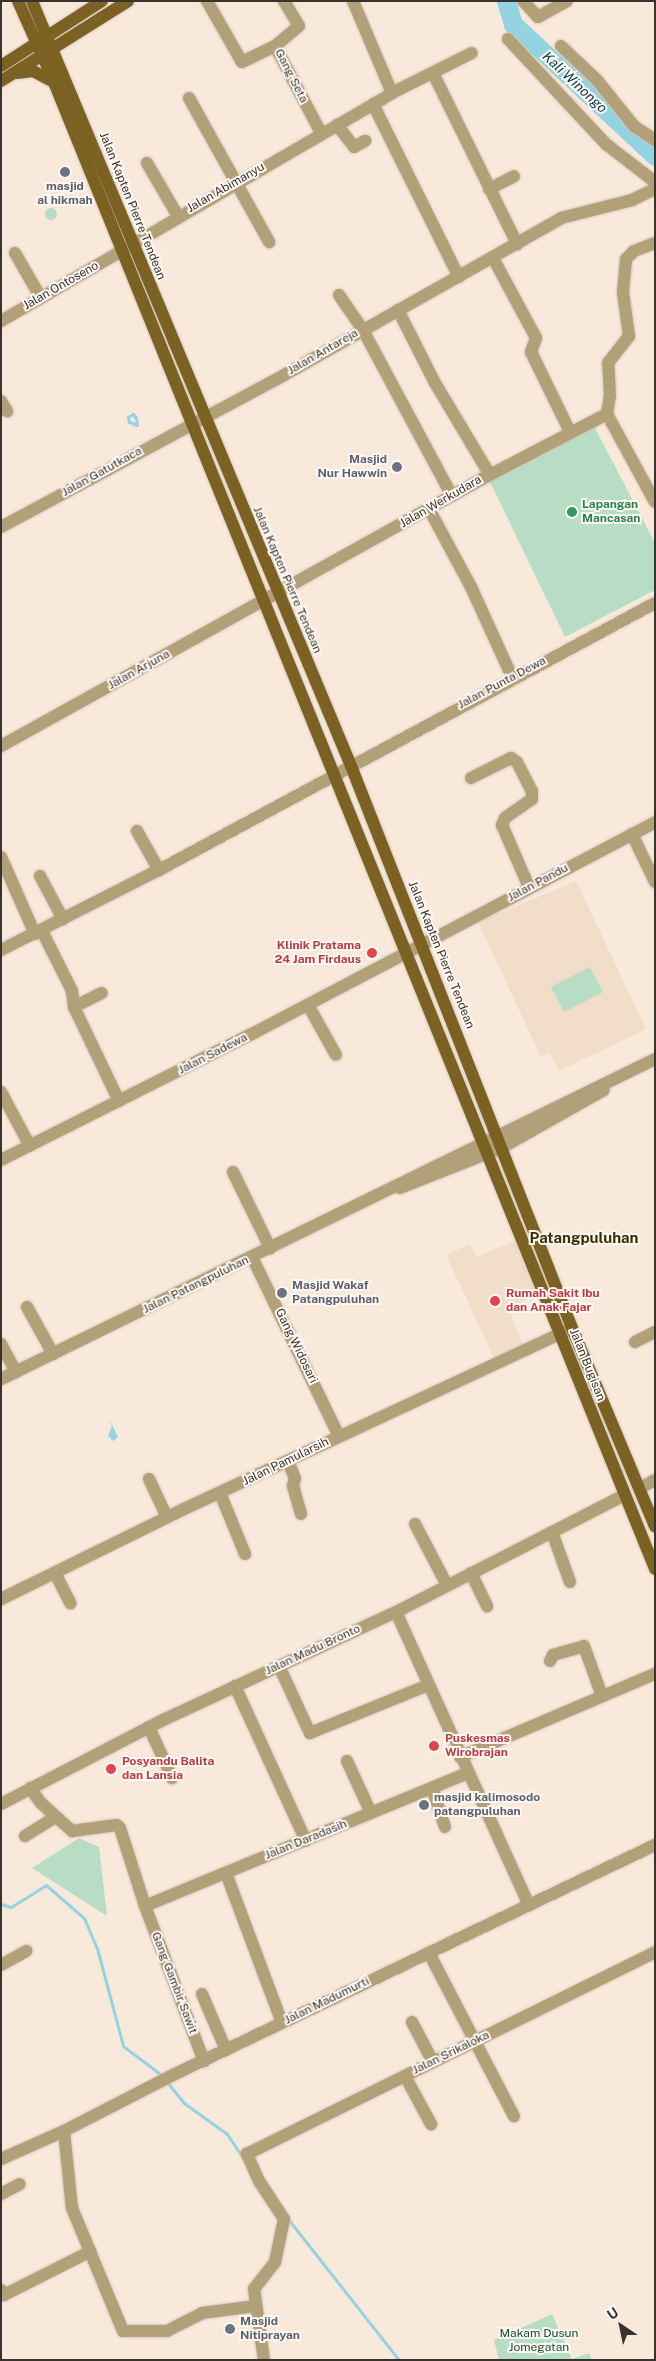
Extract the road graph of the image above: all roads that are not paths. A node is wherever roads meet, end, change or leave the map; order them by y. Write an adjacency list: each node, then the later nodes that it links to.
1 (18, 1): 11 (main road)
2 (32, 1): 10 (main road)
3 (102, 1): 12 (main road)
4 (128, 1): 13 (main road)
5 (207, 1): 16 (street)
6 (284, 1): 16 (street, Gang Seta)
7 (353, 1): 25 (street)
8 (522, 1): 9 (street)
9 (567, 1)
10 (40, 20): 12 (main road); 15 (main road)
11 (27, 21): 15 (main road); 20 (main road)
12 (62, 27): 15 (main road)
13 (69, 39): 18 (main road); 21 (main road)
14 (508, 39): 35 (street)
15 (42, 40): 18 (main road, Jalan Kapten Pierre Tendean); 20 (main road)
16 (275, 46): 29 (street, Gang Seta)
17 (561, 46): 30 (street)
18 (47, 52): 21 (main road, Jalan Kapten Pierre Tendean); 23 (main road); 24 (main road, Jalan Kapten Pierre Tendean)
19 (472, 53): 22 (street, Jalan Abimanyu)
20 (5, 63)
21 (61, 71): 41 (main road, Jalan Kapten Pierre Tendean)
22 (433, 73): 25 (street, Jalan Abimanyu); 36 (street)
23 (7, 78): 24 (main road)
24 (54, 82): 43 (main road, Jalan Kapten Pierre Tendean)
25 (392, 93): 27 (street, Jalan Abimanyu)
26 (189, 98): 34 (street)
27 (372, 104): 28 (street, Jalan Abimanyu); 46 (street)
28 (337, 125): 29 (street, Jalan Abimanyu); 31 (street)
29 (321, 133): 34 (street, Jalan Abimanyu)
30 (655, 140)
31 (365, 141)
32 (147, 164): 38 (street)
33 (514, 176): 36 (street)
34 (235, 182): 38 (street, Jalan Abimanyu); 39 (street)
35 (655, 182)
36 (489, 189): 42 (street)
37 (655, 189): 42 (street, Jalan Antareja)
38 (178, 216): 41 (street, Jalan Abimanyu)
39 (269, 242)
40 (655, 243): 52 (street)
41 (133, 244): 43 (street, Jalan Abimanyu); 53 (main road, Jalan Kapten Pierre Tendean)
42 (517, 244): 45 (street, Jalan Antareja)
43 (121, 251): 48 (street, Jalan Ontoseno); 53 (main road, Jalan Kapten Pierre Tendean)
44 (15, 253): 48 (street)
45 (494, 258): 46 (street, Jalan Antareja); 54 (street)
46 (459, 277): 49 (street, Jalan Antareja)
47 (339, 295): 51 (street)
48 (42, 298): 50 (street, Jalan Ontoseno)
49 (398, 310): 51 (street, Jalan Antareja); 55 (street)
50 (1, 321)
51 (363, 330): 53 (street, Jalan Antareja); 56 (street)
52 (607, 414): 54 (street, Jalan Werkudara); 57 (street)
53 (198, 420): 59 (street, Jalan Gatutkaca); 60 (main road, Jalan Kapten Pierre Tendean); 61 (main road, Jalan Kapten Pierre Tendean)
54 (570, 432): 55 (street, Jalan Werkudara)
55 (490, 475): 56 (street, Jalan Werkudara)
56 (452, 496): 58 (street, Jalan Werkudara)
57 (655, 502)
58 (429, 509): 60 (street, Jalan Werkudara); 63 (street)
59 (1, 527)
60 (277, 593): 61 (street, Jalan Arjuna); 65 (main road, Jalan Kapten Pierre Tendean)
61 (264, 600): 64 (street, Jalan Arjuna); 66 (main road, Jalan Kapten Pierre Tendean)
62 (655, 603): 63 (street, Jalan Punta Dewa)
63 (512, 677): 65 (street, Jalan Punta Dewa)
64 (1, 746)
65 (351, 766): 66 (street, Jalan Punta Dewa); 78 (main road, Jalan Kapten Pierre Tendean)
66 (334, 774): 72 (street, Jalan Punta Dewa); 80 (main road, Jalan Kapten Pierre Tendean)
67 (471, 778): 75 (street)
68 (655, 822): 70 (street, Jalan Pandu)
69 (137, 831): 72 (street)
70 (632, 834): 74 (street); 75 (street, Jalan Pandu)
71 (1, 857): 77 (street)
72 (159, 870): 76 (street, Jalan Punta Dewa)
73 (40, 876): 76 (street)
74 (655, 882)
75 (529, 887): 78 (street, Jalan Pandu)
76 (63, 920): 77 (street, Jalan Punta Dewa)
77 (38, 932): 79 (street, Jalan Punta Dewa); 83 (street)
78 (422, 945): 80 (street, Jalan Sadewa); 88 (main road, Jalan Kapten Pierre Tendean)
79 (1, 950)
80 (406, 953): 82 (street, Jalan Sadewa); 90 (main road, Jalan Kapten Pierre Tendean)
81 (102, 993): 83 (street)
82 (308, 1005): 84 (street); 87 (street, Jalan Sadewa)
83 (74, 1007): 87 (street)
84 (336, 1055)
85 (655, 1059): 88 (street, Jalan Patangpuluhan)
86 (1, 1092): 89 (street)
87 (119, 1101): 89 (street, Jalan Sadewa)
88 (500, 1142): 90 (street, Jalan Patangpuluhan); 96 (main road, Jalan Bugisan)
89 (30, 1146): 91 (street, Jalan Sadewa)
90 (484, 1149): 93 (street, Jalan Patangpuluhan); 98 (main road, Jalan Bugisan)
91 (1, 1160)
92 (232, 1172): 93 (street)
93 (270, 1248): 94 (street, Jalan Patangpuluhan)
94 (252, 1257): 101 (street, Jalan Patangpuluhan); 104 (street, Gang Widosari)
95 (27, 1307): 101 (street)
96 (572, 1328): 98 (street, Jalan Pamularsih); 108 (main road, Jalan Bugisan)
97 (655, 1332): 99 (street)
98 (559, 1334): 104 (street, Jalan Pamularsih); 110 (main road, Jalan Bugisan)
99 (635, 1342)
100 (1, 1344): 102 (street)
101 (53, 1354): 102 (street, Jalan Patangpuluhan)
102 (16, 1372): 103 (street, Jalan Patangpuluhan)
103 (1, 1380)
104 (339, 1436): 105 (street, Jalan Pamularsih)
105 (288, 1462): 109 (street, Jalan Pamularsih); 111 (street)
106 (149, 1479): 112 (street)
107 (655, 1480): 108 (street)
108 (640, 1488): 110 (main road); 114 (main road, Jalan Bugisan)
109 (220, 1493): 112 (street, Jalan Pamularsih); 116 (street)
110 (625, 1495): 115 (street, Jalan Madu Bronto); 117 (main road, Jalan Bugisan)
111 (301, 1514)
112 (167, 1517): 118 (street, Jalan Pamularsih)
113 (415, 1524): 121 (street)
114 (655, 1526)
115 (552, 1532): 119 (street, Jalan Madu Bronto); 120 (street)
116 (245, 1554)
117 (655, 1569)
118 (55, 1573): 122 (street, Jalan Pamularsih); 123 (street)
119 (471, 1573): 121 (street, Jalan Madu Bronto); 124 (street)
120 (570, 1582)
121 (447, 1585): 125 (street, Jalan Madu Bronto)
122 (1, 1599)
123 (70, 1603)
124 (487, 1606)
125 (396, 1612): 127 (street, Jalan Madu Bronto); 130 (street)
126 (550, 1661): 132 (street)
127 (279, 1666): 130 (street); 131 (street, Jalan Madu Bronto)
128 (655, 1674): 132 (street, Jalan Daradasih)
129 (655, 1682): 135 (street, Jalan Daradasih)
130 (428, 1685): 135 (street)
131 (235, 1686): 133 (street, Jalan Madu Bronto); 144 (street)
132 (602, 1696): 135 (street, Jalan Daradasih)
133 (149, 1727): 136 (street); 137 (street, Jalan Madu Bronto)
134 (347, 1760): 140 (street)
135 (463, 1765): 138 (street, Jalan Daradasih); 147 (street)
136 (172, 1778)
137 (30, 1788): 139 (street, Jalan Madu Bronto); 141 (street)
138 (432, 1788): 140 (street, Jalan Daradasih); 142 (street)
139 (1, 1804)
140 (371, 1813): 144 (street, Jalan Daradasih)
141 (55, 1817): 143 (street); 148 (street, Gang Gambir Sawit)
142 (445, 1827)
143 (25, 1836)
144 (306, 1841): 146 (street, Jalan Daradasih)
145 (655, 1846): 147 (street, Jalan Madumurti)
146 (226, 1874): 148 (street, Jalan Daradasih); 155 (street)
147 (529, 1905): 151 (street, Jalan Madumurti)
148 (145, 1906): 158 (street, Gang Gambir Sawit)
149 (26, 1951): 152 (street)
150 (655, 1952): 156 (street, Jalan Srikaloka)
151 (429, 1953): 155 (street, Jalan Madumurti); 156 (street)
152 (1, 1965)
153 (202, 1994): 157 (street)
154 (412, 2022): 159 (street)
155 (282, 2023): 157 (street, Jalan Madumurti)
156 (474, 2042): 159 (street, Jalan Srikaloka); 161 (street)
157 (226, 2050): 158 (street, Jalan Madumurti)
158 (204, 2061): 163 (street, Jalan Madumurti)
159 (433, 2062): 160 (street, Jalan Srikaloka)
160 (405, 2076): 162 (street); 169 (street, Jalan Srikaloka)
161 (514, 2116)
162 (432, 2124)
163 (64, 2131): 164 (street, Jalan Madumurti); 167 (street)
164 (1, 2158)
165 (20, 2184): 166 (street)
166 (1, 2194)
167 (91, 2251): 168 (street); 169 (street)
168 (1, 2290)
169 (256, 2306): 170 (street)
170 (264, 2360)

